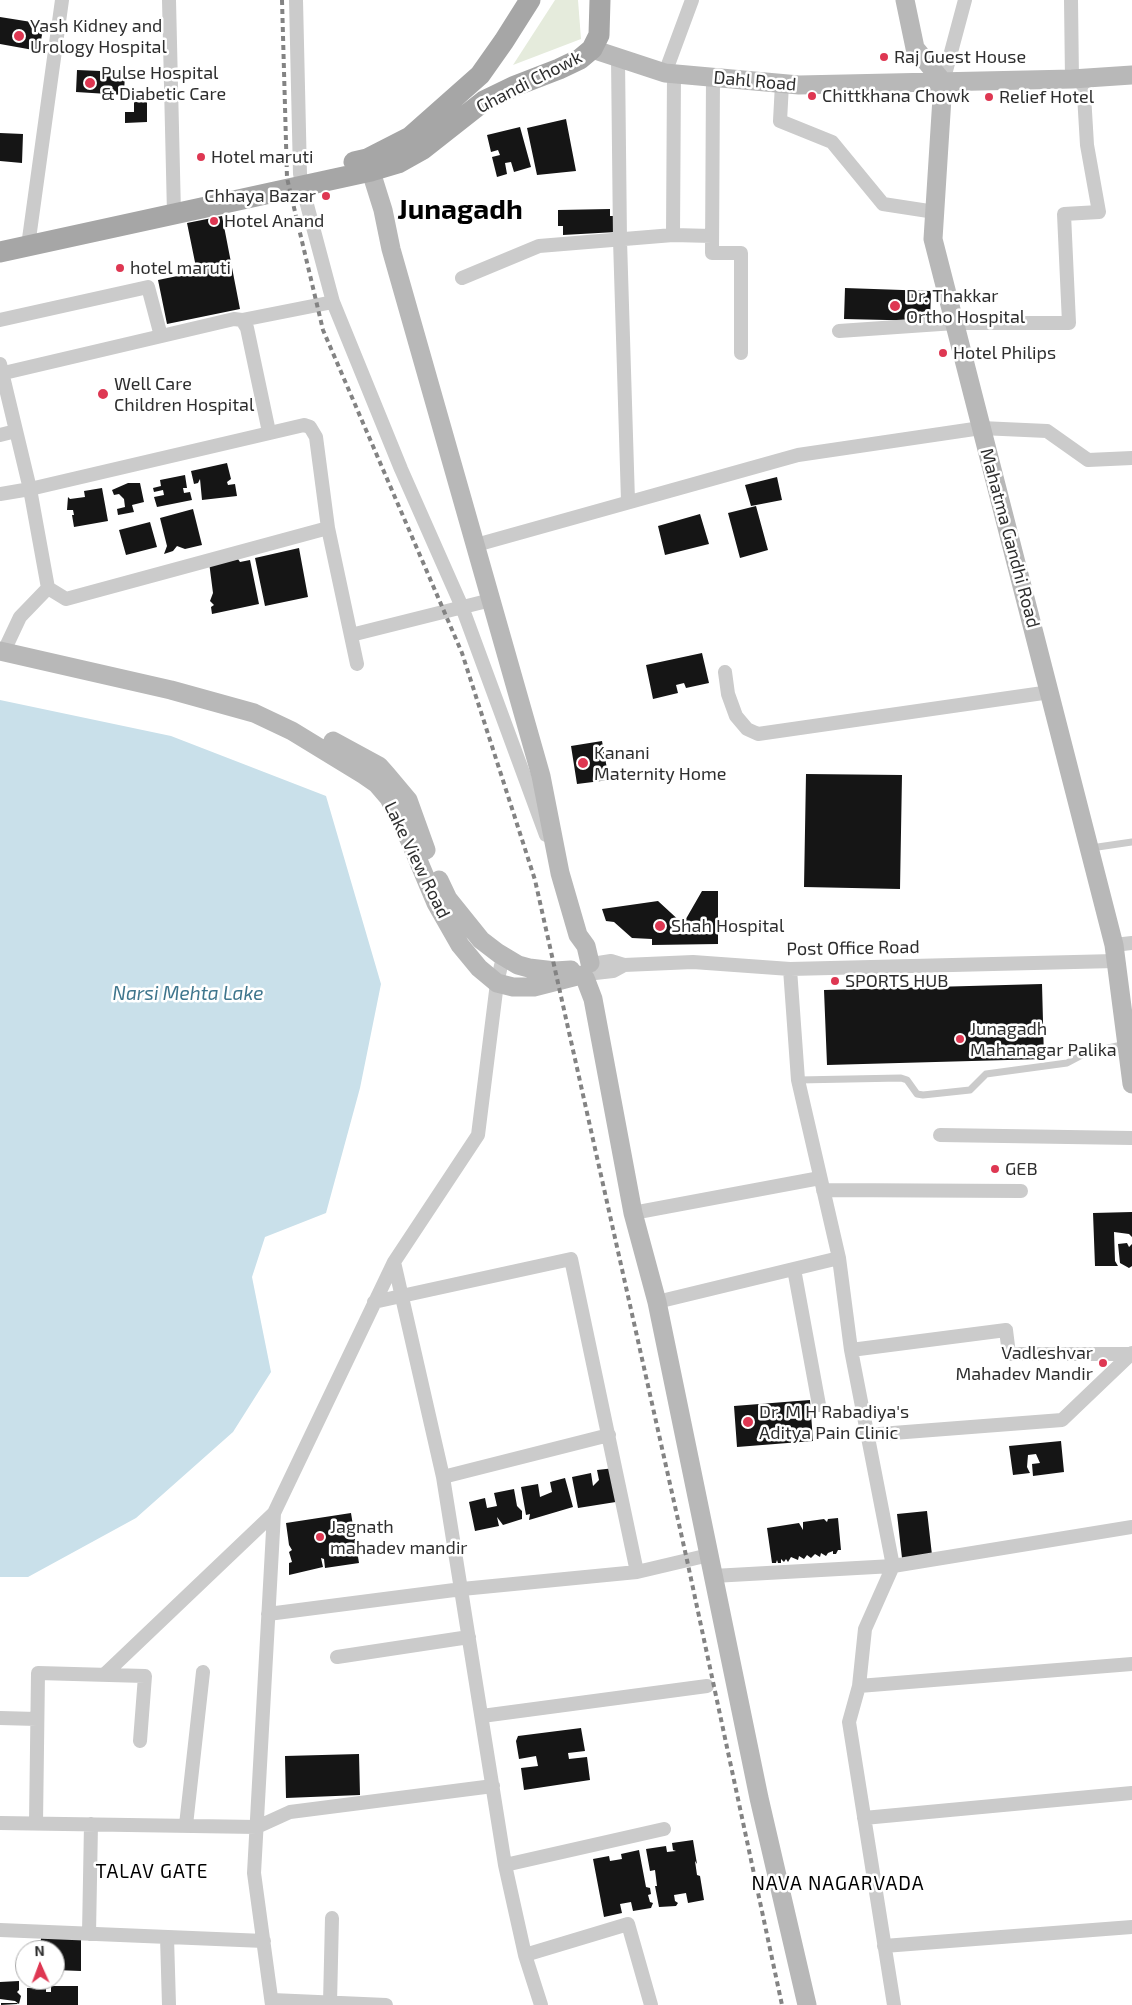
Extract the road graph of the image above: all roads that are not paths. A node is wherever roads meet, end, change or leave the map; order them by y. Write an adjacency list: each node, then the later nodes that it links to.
1 (62, 0): 27 (street)
2 (169, 0): 22 (street)
3 (296, 0): 21 (street)
4 (530, 0): 12 (main road, Ghandi Chowk)
5 (600, 0): 10 (main road, Ghandi Chowk)
6 (692, 0): 13 (street)
7 (905, 0): 17 (main road)
8 (965, 0): 17 (street)
9 (1071, 0): 16 (street)
10 (592, 49): 11 (main road, Dahl Road); 19 (main road, Ghandi Chowk)
11 (618, 58): 13 (main road, Dahl Road); 26 (street)
12 (489, 62): 19 (main road); 20 (main road, Ghandi Chowk)
13 (669, 74): 15 (main road, Dahl Road); 24 (street)
14 (1132, 75): 16 (main road, Dahl Road)
15 (713, 78): 18 (main road, Dahl Road); 25 (street)
16 (1078, 78): 17 (main road, Dahl Road); 34 (street)
17 (943, 82): 18 (main road, Dahl Road); 23 (main road, Mahatma Gandhi Road)
18 (782, 84): 23 (street)
19 (515, 86): 20 (main road, Ghandi Chowk)
20 (369, 165): 21 (main road); 48 (main road)
21 (301, 180): 22 (main road); 31 (street)
22 (174, 209): 27 (main road)
23 (935, 212): 34 (main road, Mahatma Gandhi Road)
24 (673, 235): 25 (street); 26 (street)
25 (712, 236): 37 (street)
26 (620, 240): 30 (street); 46 (street)
27 (29, 241): 28 (main road); 29 (main road)
28 (0, 242)
29 (0, 252)
30 (462, 278)
31 (333, 302): 33 (street); 51 (street)
32 (0, 320): 36 (street)
33 (242, 320): 36 (street); 41 (street)
34 (955, 323): 35 (street); 39 (main road, Mahatma Gandhi Road)
35 (839, 332)
36 (161, 336): 38 (street)
37 (740, 353)
38 (1, 371): 40 (street)
39 (981, 428): 43 (street); 46 (street); 56 (main road, Mahatma Gandhi Road)
40 (16, 431): 42 (street); 44 (street)
41 (269, 432): 44 (street); 47 (street)
42 (0, 435)
43 (1132, 458)
44 (30, 489): 45 (street); 49 (street)
45 (0, 494)
46 (628, 501): 48 (street)
47 (328, 528): 49 (street); 52 (street)
48 (476, 545): 50 (main road)
49 (48, 588): 53 (street)
50 (491, 600): 51 (street); 59 (main road)
51 (462, 607): 52 (street); 59 (street)
52 (350, 635): 54 (street)
53 (3, 645): 61 (main road, Lake View Road); 64 (main road, Lake View Road)
54 (356, 664)
55 (725, 672): 56 (street)
56 (1050, 692): 58 (main road, Mahatma Gandhi Road)
57 (1132, 842): 58 (lane)
58 (1090, 848): 60 (main road, Mahatma Gandhi Road)
59 (560, 873): 63 (main road)
60 (1121, 950): 62 (street, Post Office Road); 65 (main road, Mahatma Gandhi Road)
61 (503, 957): 63 (main road); 64 (street)
62 (790, 969): 63 (street, Post Office Road); 66 (street)
63 (585, 971): 64 (main road); 72 (main road)
64 (497, 983): 74 (street)
65 (1126, 1044): 66 (lane); 67 (main road, Mahatma Gandhi Road)
66 (798, 1080): 70 (street)
67 (1132, 1084)
68 (940, 1135): 69 (street)
69 (1132, 1138)
70 (822, 1184): 71 (street); 72 (street); 73 (street)
71 (1022, 1191)
72 (633, 1214): 78 (main road)
73 (839, 1258): 75 (street); 79 (street)
74 (394, 1262): 76 (street); 77 (street)
75 (794, 1269): 78 (street); 81 (street)
76 (400, 1296): 77 (street); 82 (street); 84 (street)
77 (374, 1302): 85 (street)
78 (657, 1302): 87 (main road)
79 (851, 1350): 80 (street); 83 (street)
80 (1132, 1354): 83 (street)
81 (819, 1405)
82 (609, 1436): 84 (street); 89 (street)
83 (867, 1436): 88 (street)
84 (443, 1477): 91 (street)
85 (274, 1512): 92 (street); 97 (street)
86 (1132, 1526): 88 (street)
87 (709, 1555): 89 (street); 90 (main road)
88 (893, 1566): 90 (street); 99 (street)
89 (638, 1572): 91 (street)
90 (713, 1576): 129 (main road)
91 (462, 1589): 92 (street); 93 (street)
92 (268, 1614): 111 (street)
93 (469, 1637): 94 (street); 100 (street)
94 (337, 1657)
95 (1132, 1664): 99 (street)
96 (203, 1672): 110 (street)
97 (106, 1673): 102 (street); 103 (street)
98 (707, 1686): 100 (street)
99 (859, 1686): 106 (street)
100 (482, 1716): 104 (street)
101 (0, 1718): 102 (street)
102 (37, 1719): 108 (street)
103 (140, 1740)
104 (493, 1786): 111 (street); 113 (street)
105 (1132, 1793): 106 (street)
106 (864, 1818): 120 (street)
107 (0, 1823): 108 (street)
108 (36, 1823): 109 (street)
109 (91, 1824): 110 (street); 117 (street)
110 (186, 1826): 111 (street)
111 (257, 1827): 119 (street)
112 (664, 1829): 113 (street)
113 (505, 1865): 121 (street)
114 (332, 1918): 123 (street)
115 (1132, 1927): 120 (street)
116 (0, 1930): 117 (street)
117 (89, 1934): 118 (street)
118 (167, 1937): 119 (street); 124 (street)
119 (264, 1942): 122 (street)
120 (884, 1946): 130 (street)
121 (525, 1955): 127 (street); 128 (street)
122 (272, 2003): 123 (street)
123 (330, 2003): 125 (street)
124 (169, 2005)
125 (364, 2005): 126 (street)
126 (386, 2005)
127 (541, 2005)
128 (651, 2005)
129 (807, 2005)
130 (894, 2005)

